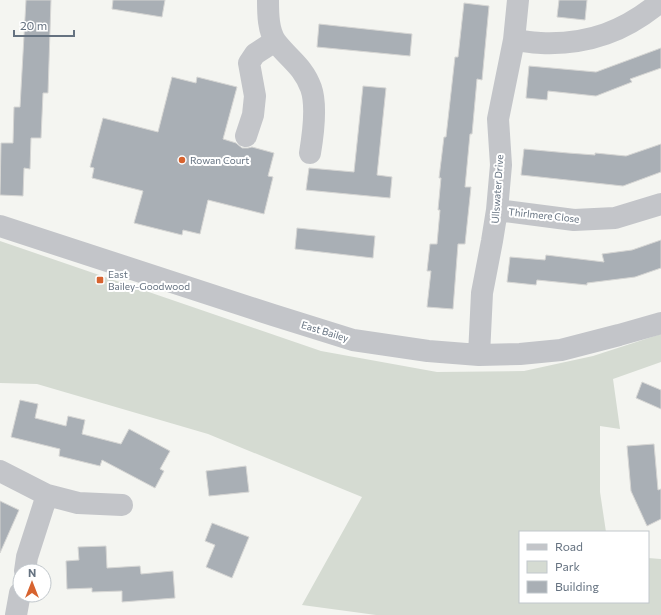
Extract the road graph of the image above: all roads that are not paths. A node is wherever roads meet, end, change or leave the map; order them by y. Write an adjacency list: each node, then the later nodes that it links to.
1 (268, 0): 4 (street)
2 (518, 0): 5 (street, Ullswater Drive)
3 (661, 1): 5 (street)
4 (275, 40): 6 (street); 7 (street)
5 (514, 40): 9 (street, Ullswater Drive)
6 (246, 136)
7 (310, 153)
8 (661, 204): 9 (street, Thirlmere Close)
9 (497, 210): 12 (street, Ullswater Drive)
10 (0, 226): 12 (street, East Bailey)
11 (661, 323): 12 (street, East Bailey)
12 (479, 355)
13 (0, 471): 14 (street)
14 (47, 494): 15 (street); 16 (street)
15 (122, 504)
16 (26, 563)
17 (18, 603): 18 (street)
18 (16, 615)

